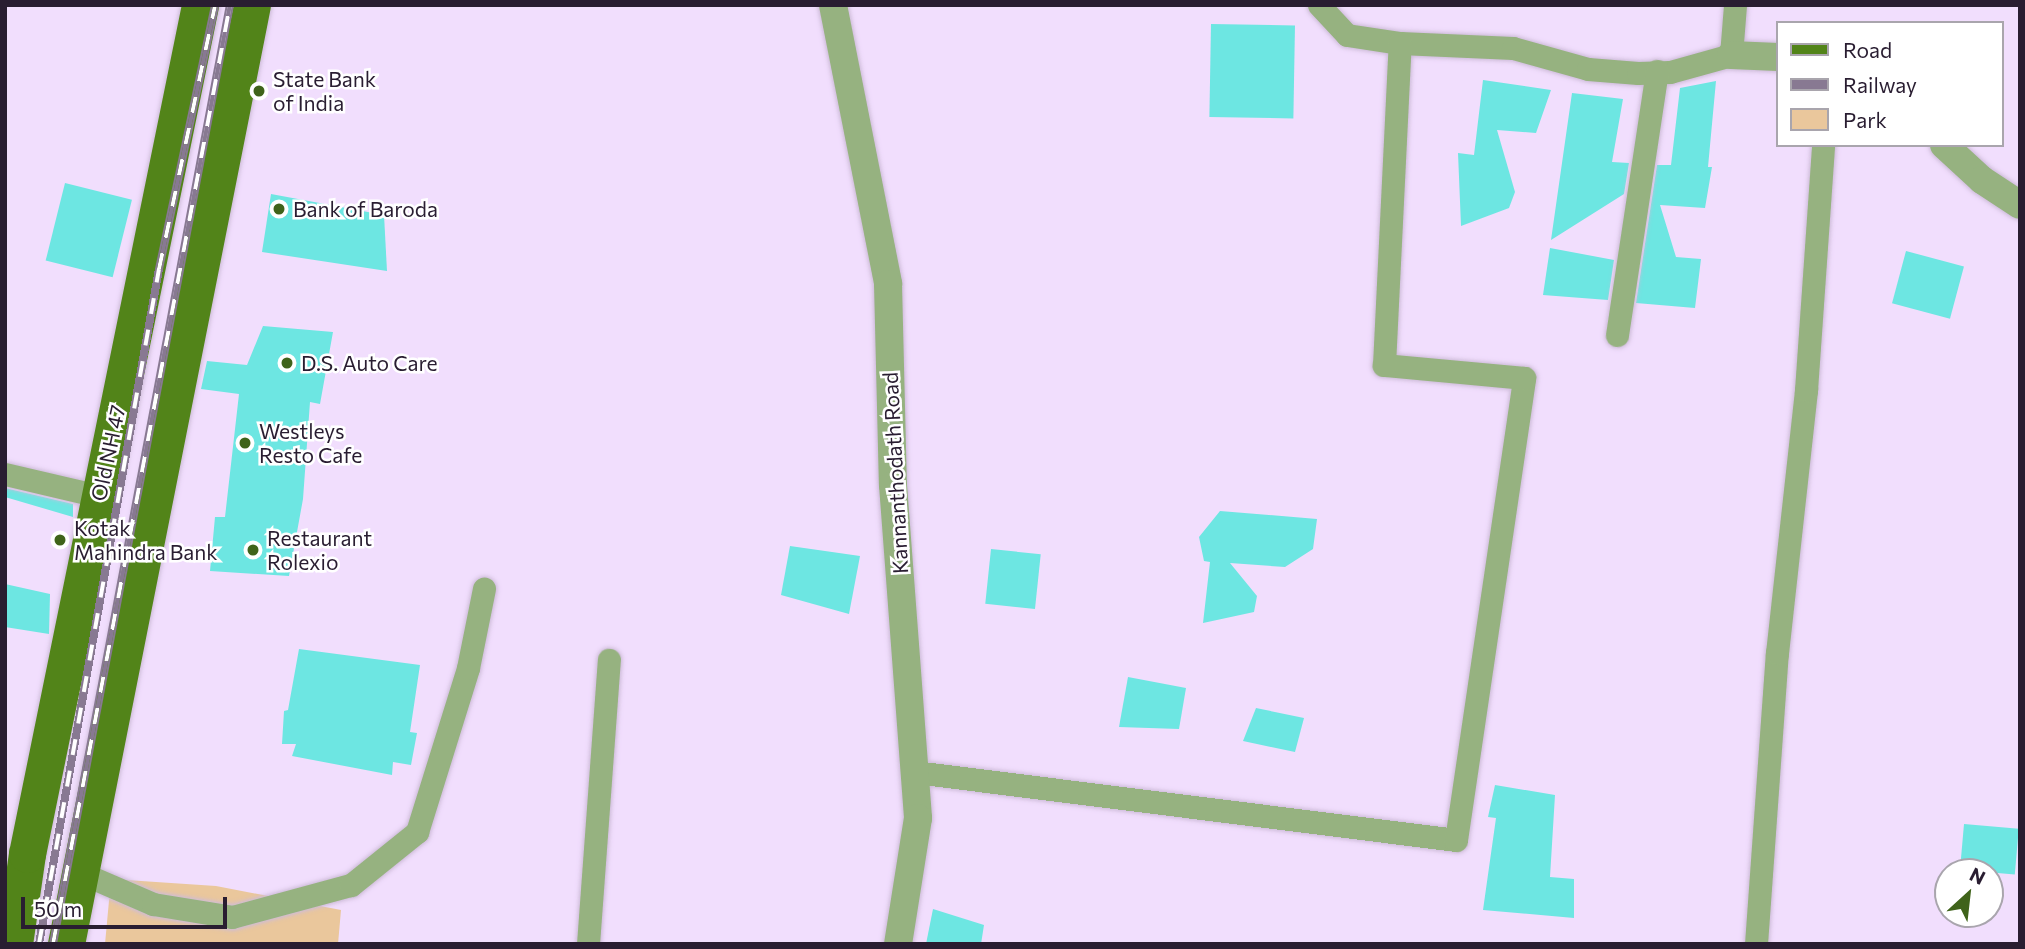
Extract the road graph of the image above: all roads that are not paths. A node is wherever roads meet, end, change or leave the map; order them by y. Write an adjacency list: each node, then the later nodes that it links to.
1 (200, 5): 15 (main road, Old NH 47)
2 (252, 5): 19 (main road)
3 (833, 5): 18 (street, Kannanthodath Road)
4 (1319, 5): 6 (street)
5 (1735, 5): 7 (street)
6 (1400, 43): 9 (street); 18 (street)
7 (1731, 55): 8 (street); 9 (street)
8 (1776, 57)
9 (1657, 71): 13 (street)
10 (1823, 147): 24 (street)
11 (1946, 147): 12 (street)
12 (2020, 205)
13 (1616, 335)
14 (5, 474): 15 (street)
15 (99, 496): 20 (main road, Old NH 47)
16 (484, 589): 19 (street)
17 (609, 660): 22 (street)
18 (915, 772): 23 (street, Kannanthodath Road)
19 (79, 872): 21 (main road)
20 (14, 944)
21 (66, 944)
22 (588, 944)
23 (898, 944)
24 (1756, 944)

